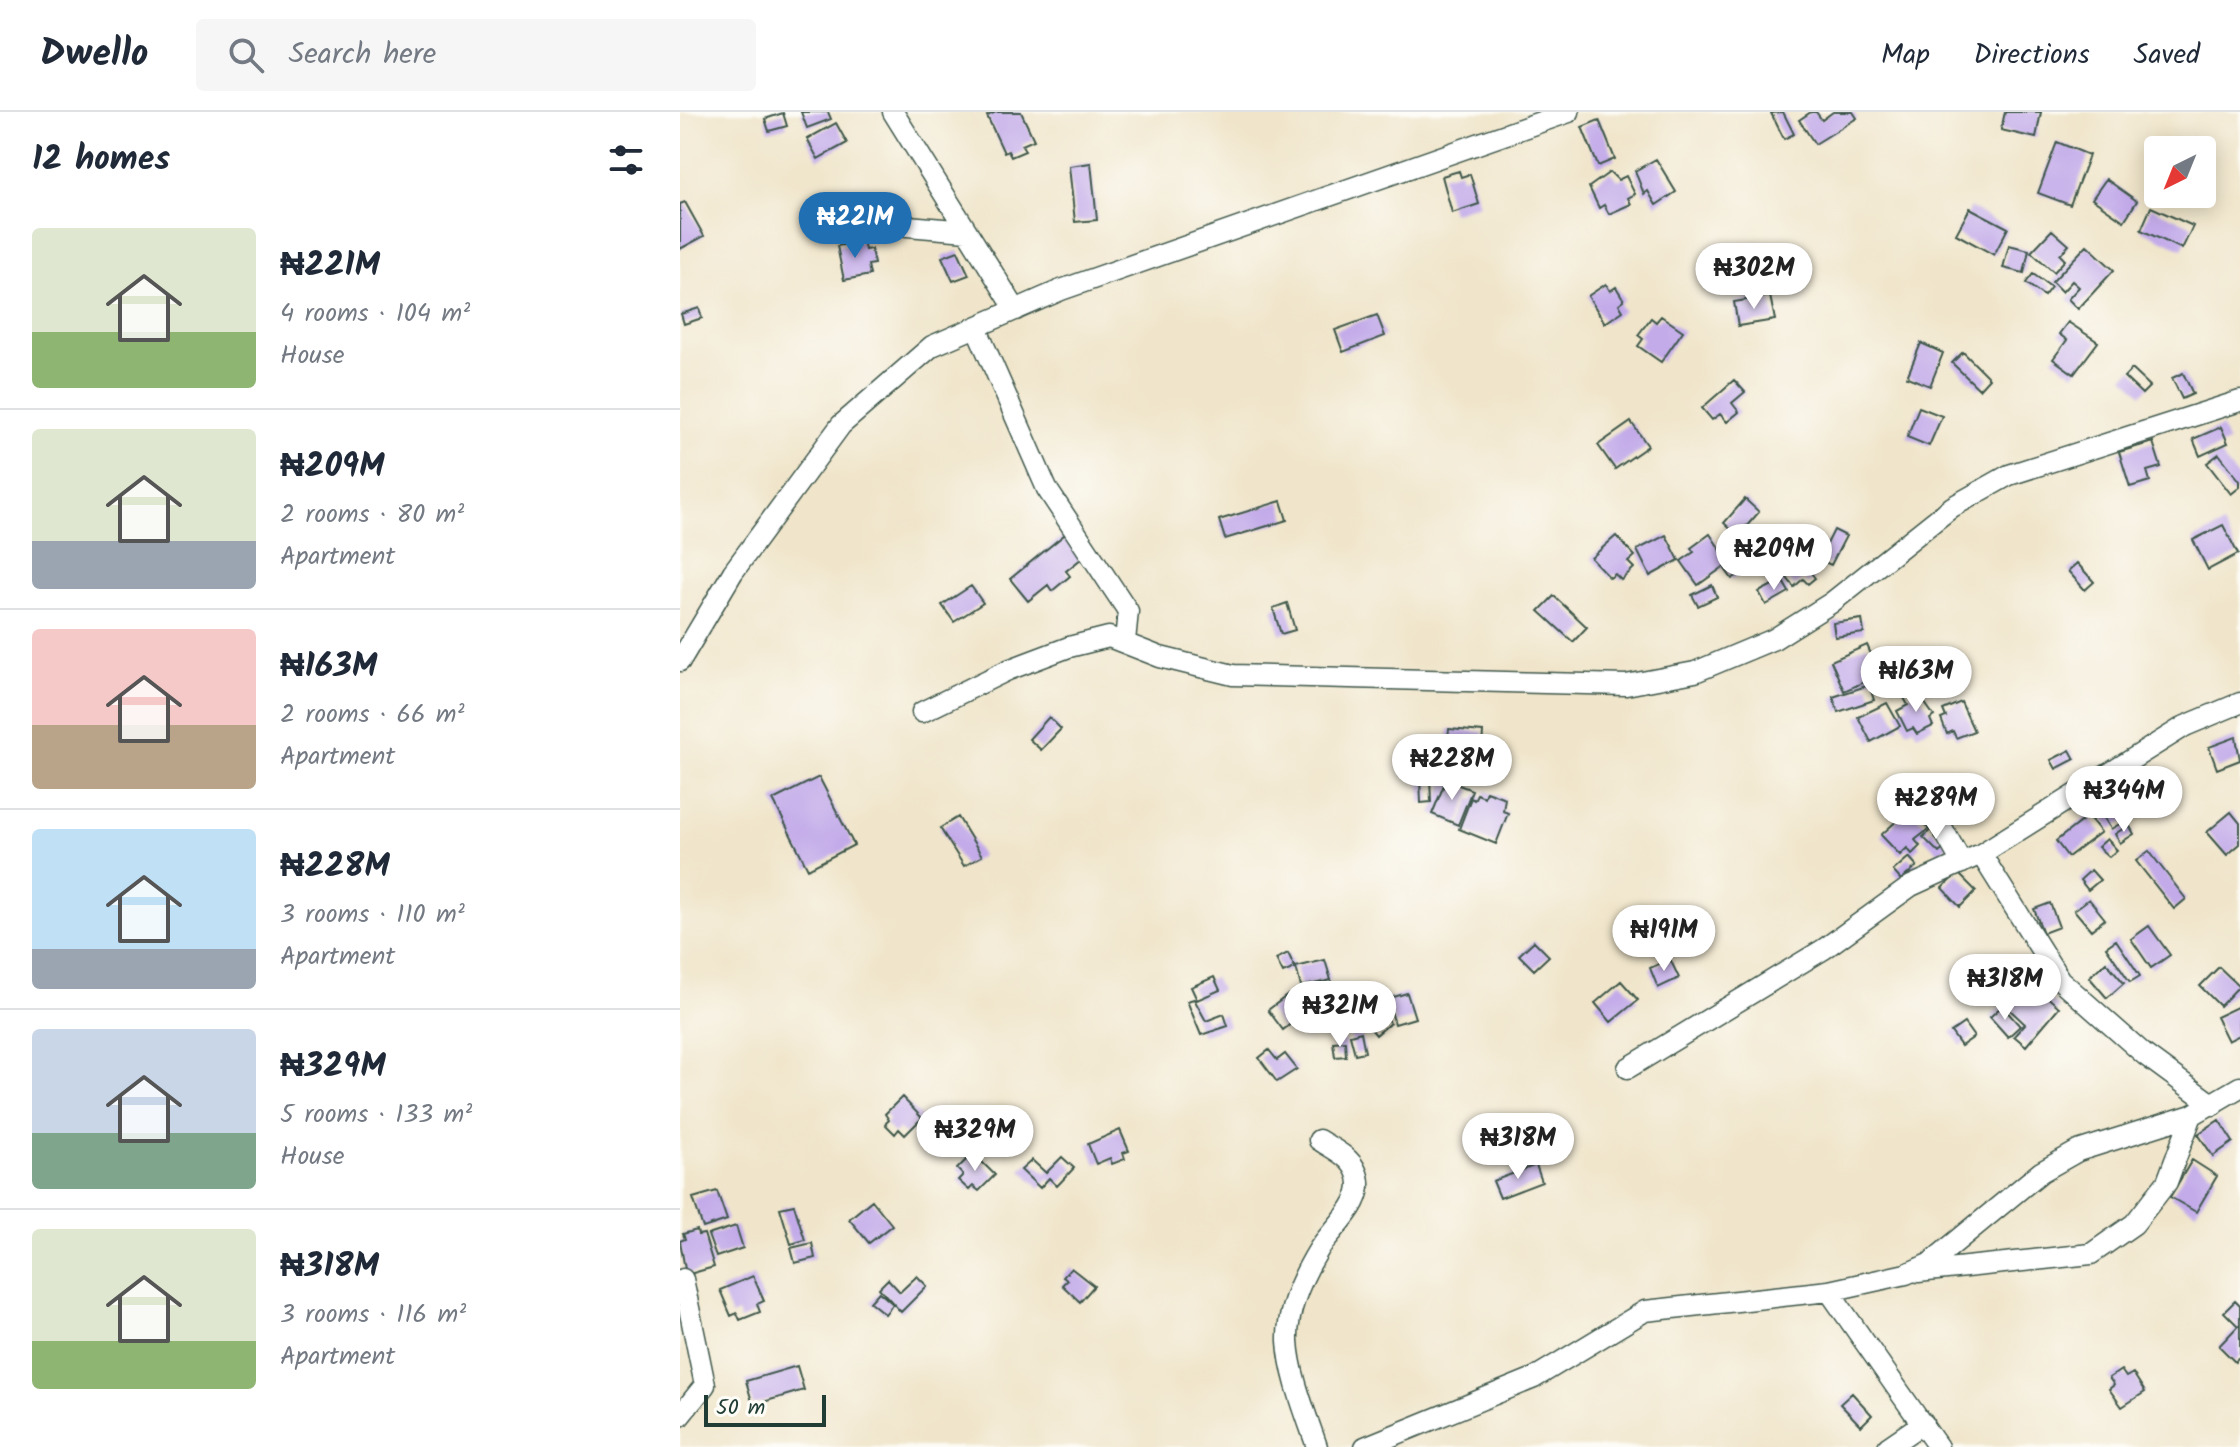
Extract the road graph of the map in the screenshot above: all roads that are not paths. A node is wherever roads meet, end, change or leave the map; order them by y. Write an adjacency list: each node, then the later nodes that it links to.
1 (893, 112): 4 (street)
2 (1569, 112): 5 (street)
3 (848, 221): 4 (street)
4 (967, 231): 5 (street)
5 (1016, 310): 6 (street)
6 (976, 327): 8 (street); 9 (street)
7 (2240, 401): 8 (street)
8 (1125, 641): 11 (street)
9 (680, 661)
10 (2240, 703): 13 (street)
11 (922, 712)
12 (1892, 798): 14 (street)
13 (1981, 854): 14 (street); 17 (street)
14 (1962, 863): 15 (street)
15 (1628, 1068)
16 (2240, 1087): 17 (street)
17 (2213, 1105): 18 (street)
18 (2192, 1115): 20 (street); 20 (street)
19 (1319, 1140): 25 (street)
20 (1906, 1274): 22 (street)
21 (683, 1279): 23 (street)
22 (1829, 1291): 24 (street); 26 (street)
23 (680, 1416)
24 (1923, 1423): 27 (street); 28 (street)
25 (1317, 1447)
26 (1365, 1447)
27 (1888, 1447)
28 (1938, 1447)

